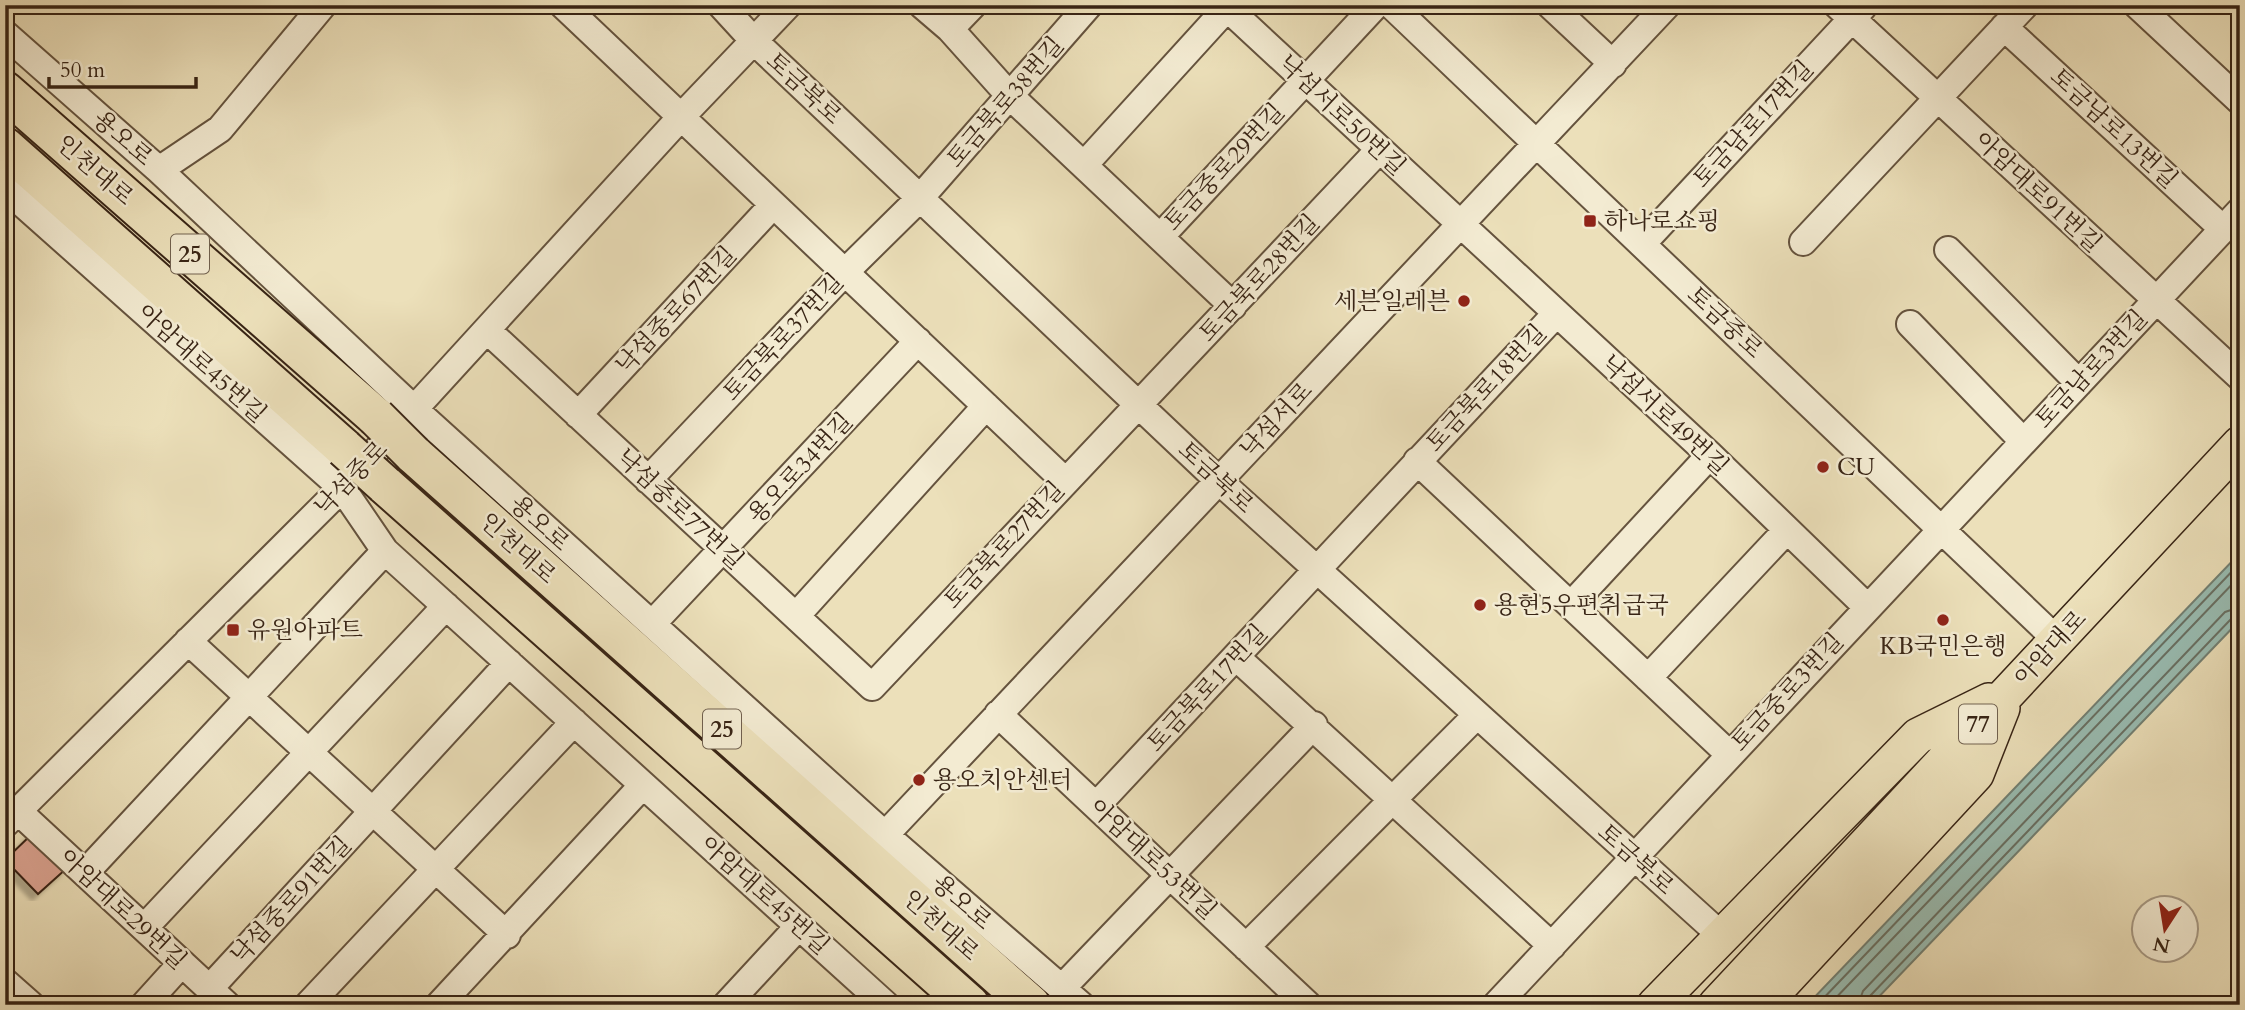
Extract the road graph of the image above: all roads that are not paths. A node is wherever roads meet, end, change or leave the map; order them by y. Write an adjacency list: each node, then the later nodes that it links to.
1 (323, 5): 31 (street)
2 (563, 5): 26 (street)
3 (722, 5): 19 (street, 토금북로)
4 (788, 5): 19 (street, 낙섬중로)
5 (922, 5): 17 (street)
6 (973, 5): 17 (street)
7 (1089, 5): 23 (street, 토금북로38번길)
8 (1376, 5): 21 (street, 토금중로29번길)
9 (1391, 5): 27 (street, 토금중로)
10 (1550, 5): 20 (street)
11 (1667, 5): 20 (street, 낙섬서로)
12 (2025, 5): 16 (street)
13 (2137, 5): 25 (street)
14 (1225, 6): 21 (street, 낙섬서로50번길); 30 (street)
15 (1851, 10): 24 (street, 아암대로91번길); 39 (street, 토금남로17번길)
16 (2004, 27): 24 (street); 35 (street, 토금남로13번길)
17 (950, 29): 23 (street)
18 (5, 34): 31 (street, 용오로)
19 (754, 41): 26 (street, 낙섬중로); 33 (street, 토금북로)
20 (1613, 64): 27 (street, 낙섬서로)
21 (1304, 80): 29 (street, 낙섬서로50번길); 37 (street, 토금중로29번길)
22 (5, 91): 104 (highway, 인천대로 / 25, bridge)
23 (1010, 96): 30 (street); 33 (street, 토금북로38번길)
24 (1937, 99): 38 (street); 42 (street, 아암대로91번길)
25 (2240, 101)
26 (681, 117): 34 (street); 46 (street, 낙섬중로)
27 (1538, 145): 36 (street, 낙섬서로); 39 (street, 토금중로)
28 (5, 147): 110 (highway, 인천대로 / 25, bridge)
29 (1379, 150): 36 (street, 낙섬서로50번길); 43 (street, 토금북로28번길)
30 (1084, 165): 37 (street)
31 (159, 170): 52 (street, 용오로)
32 (5, 188): 61 (street, 아암대로45번길)
33 (920, 198): 41 (street, 토금북로37번길); 50 (street, 토금북로)
34 (774, 205): 41 (street); 53 (street, 낙섬중로67번길)
35 (2231, 220): 42 (street, 토금남로3번길)
36 (1460, 226): 44 (street, 낙섬서로49번길); 60 (street, 낙섬서로)
37 (1160, 237): 43 (street)
38 (1803, 242)
39 (1642, 244): 62 (street, 토금중로)
40 (1948, 250): 49 (street)
41 (845, 272): 47 (street); 58 (street, 토금북로37번길)
42 (2155, 302): 48 (street, 아암대로91번길); 49 (street, 토금남로3번길)
43 (1233, 306): 50 (street, 토금북로28번길)
44 (1555, 315): 56 (street, 낙섬서로49번길); 57 (street, 토금북로18번길)
45 (1910, 324): 54 (street)
46 (488, 331): 52 (street, 낙섬중로); 53 (street, 낙섬중로77번길)
47 (918, 341): 51 (street); 64 (street, 용오로34번길)
48 (2240, 377)
49 (2079, 383): 54 (street, 토금남로3번길)
50 (1139, 405): 59 (street, 토금북로27번길); 60 (street, 토금북로)
51 (986, 406): 59 (street); 70 (street)
52 (415, 410): 61 (street, 낙섬중로); 71 (street, 용오로)
53 (578, 415): 58 (street, 낙섬중로77번길)
54 (2023, 441): 62 (street, 토금남로3번길)
55 (2240, 444): 72 (main road, 아암대로 / 77)
56 (1710, 455): 63 (street, 낙섬서로49번길); 67 (street)
57 (1418, 461): 66 (street, 토금북로18번길); 67 (street, 토금북로18번길)
58 (648, 480): 64 (street, 낙섬중로77번길)
59 (1065, 480): 77 (street, 토금북로27번길)
60 (1218, 480): 66 (street, 토금북로); 80 (street, 낙섬서로)
61 (342, 488): 65 (street, 아암대로45번길); 73 (street, 낙섬중로)
62 (1942, 528): 69 (street, 토금중로3번길); 72 (street, 토금중로)
63 (1786, 531): 69 (street, 낙섬서로49번길); 76 (street)
64 (723, 549): 70 (street, 낙섬중로77번길); 71 (street, 용오로34번길)
65 (385, 551): 68 (street, 아암대로45번길); 79 (street)
66 (1318, 570): 74 (street, 토금북로17번길); 81 (street, 토금북로)
67 (1571, 605): 76 (street, 토금북로18번길)
68 (446, 606): 75 (street, 아암대로45번길); 84 (street)
69 (1867, 607): 85 (street, 토금중로3번길)
70 (796, 616): 77 (street, 낙섬중로77번길)
71 (652, 624): 91 (street, 용오로)
72 (2057, 640): 78 (main road, 아암대로 / 77)
73 (188, 641): 79 (street); 90 (street, 낙섬중로)
74 (1237, 657): 83 (street); 88 (street, 토금북로17번길)
75 (509, 663): 82 (street, 아암대로45번길); 89 (street)
76 (1648, 678): 85 (street, 토금북로18번길)
77 (872, 687)
78 (2008, 692): 99 (main road); 114 (main road, 아암대로 / 77); 115 (main road)
79 (249, 697): 84 (street); 94 (street)
80 (998, 714): 88 (street, 아암대로53번길); 91 (street, 낙섬서로)
81 (1477, 715): 87 (street); 92 (street, 토금북로)
82 (574, 722): 86 (street, 아암대로45번길); 93 (street)
83 (1314, 725): 87 (street); 95 (street)
84 (310, 753): 89 (street); 97 (street)
85 (1729, 754): 92 (street, 토금중로3번길)
86 (643, 785): 96 (street, 아암대로45번길); 98 (street)
87 (1393, 799): 100 (street); 101 (street)
88 (1096, 806): 95 (street, 아암대로53번길)
89 (373, 811): 93 (street); 103 (street, 낙섬중로91번길)
90 (12, 818): 94 (street, 아암대로29번길)
91 (885, 835): 104 (street, 용오로)
92 (1634, 858): 99 (street, 토금북로); 100 (street, 토금중로3번길)
93 (436, 869): 98 (street); 106 (street)
94 (85, 873): 97 (street, 아암대로29번길)
95 (1171, 877): 101 (street, 아암대로53번길); 104 (street)
96 (799, 926): 108 (street); 109 (street, 아암대로45번길)
97 (144, 928): 102 (street, 아암대로29번길)
98 (508, 935): 107 (street)
99 (1723, 937): 113 (main road)
100 (1552, 946): 112 (street, 토금중로3번길)
101 (1246, 947): 111 (street, 아암대로53번길)
102 (182, 963): 103 (street, 아암대로29번길); 105 (street)
103 (218, 997)
104 (1058, 999)
105 (144, 1005)
106 (308, 1005)
107 (439, 1005)
108 (726, 1005)
109 (886, 1005)
110 (970, 1005)
111 (1308, 1005)
112 (1496, 1005)
113 (1655, 1005)
114 (1716, 1005)
115 (1762, 1005)

